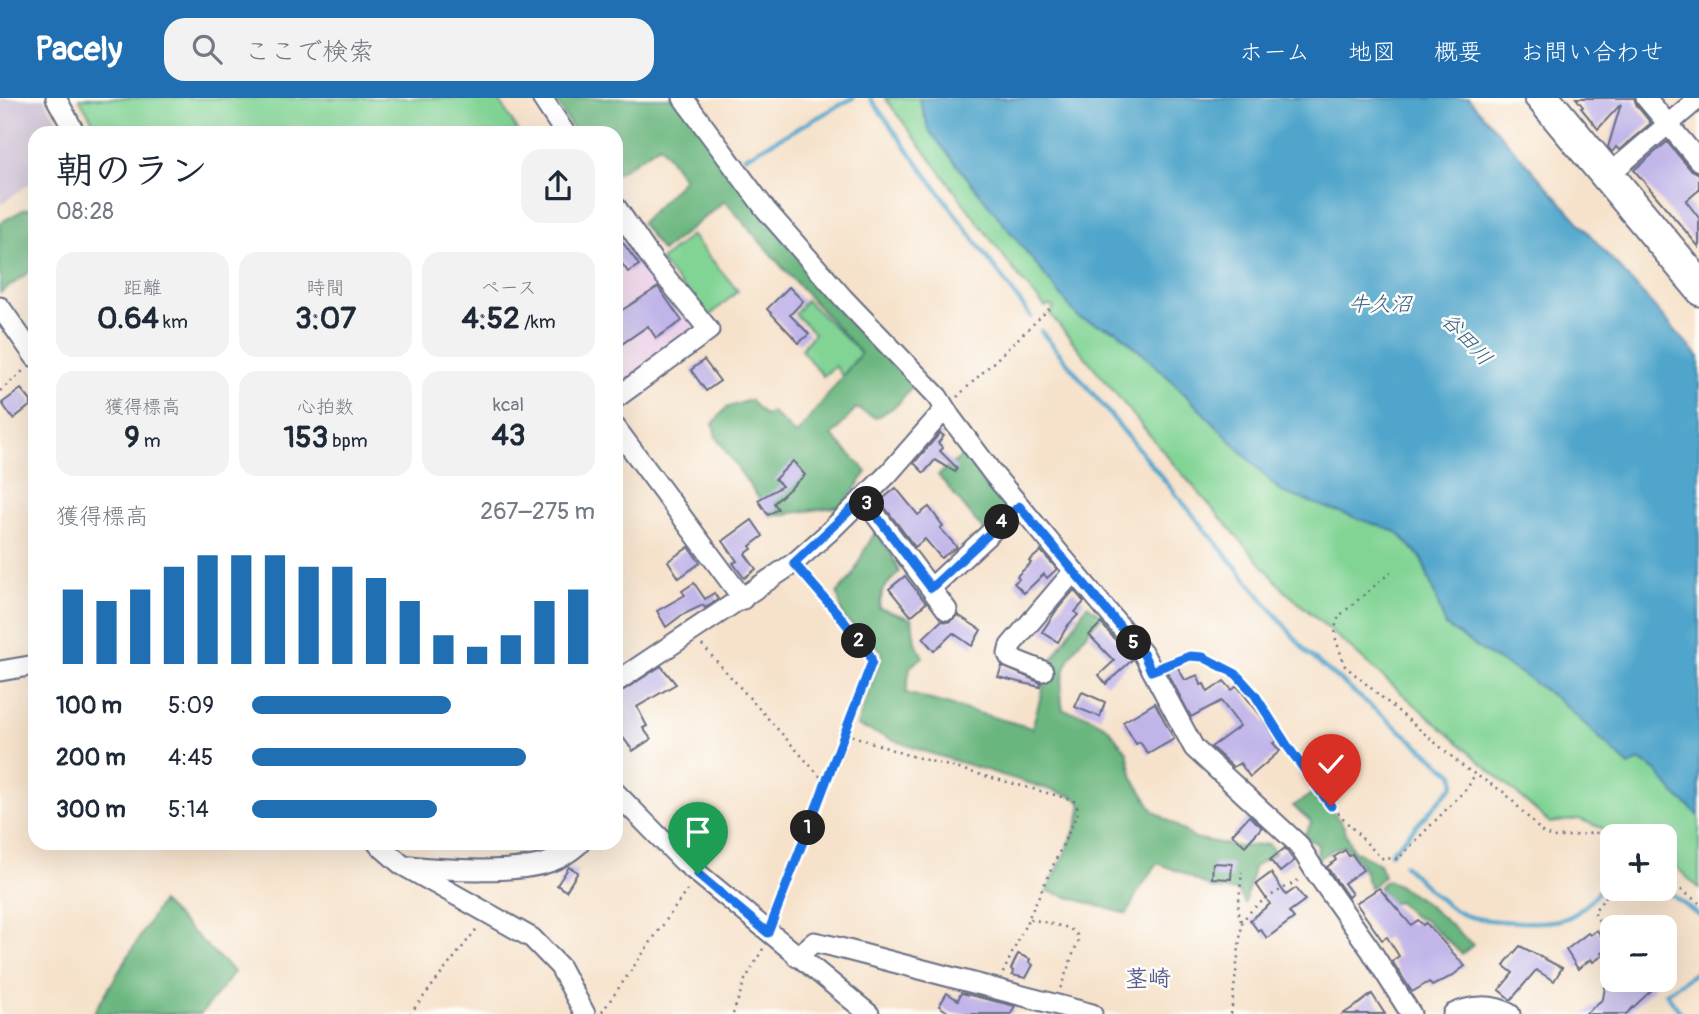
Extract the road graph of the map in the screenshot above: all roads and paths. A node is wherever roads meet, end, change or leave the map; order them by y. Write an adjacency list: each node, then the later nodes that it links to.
1 (56, 98): 9 (street)
2 (542, 98): 10 (street)
3 (683, 98): 22 (street)
4 (1534, 98): 15 (street)
5 (1552, 98): 12 (street)
6 (1646, 98): 8 (street)
7 (1699, 98): 8 (street)
8 (1668, 124): 11 (street); 12 (street)
9 (71, 126)
10 (560, 126)
11 (1699, 161)
12 (1613, 171): 14 (street)
13 (623, 218): 21 (street)
14 (1699, 275)
15 (1699, 296)
16 (0, 307): 18 (street)
17 (1049, 309): 22 (path)
18 (28, 350)
19 (28, 360): 20 (path)
20 (0, 391)
21 (623, 393)
22 (945, 409): 24 (street); 25 (street)
23 (623, 437): 30 (street)
24 (863, 498): 26 (street); 29 (street)
25 (1019, 506): 27 (street); 29 (street)
26 (794, 563): 30 (street); 38 (path)
27 (1074, 571): 35 (street); 36 (street)
28 (1391, 572): 39 (path)
29 (931, 588): 31 (street)
30 (743, 599): 32 (street)
31 (947, 610)
32 (691, 632): 37 (street); 40 (path)
33 (28, 666): 34 (street)
34 (0, 671)
35 (1043, 671)
36 (1151, 671): 39 (path); 46 (street)
37 (623, 677)
38 (845, 733): 40 (path); 53 (path)
39 (1475, 774): 42 (path)
40 (826, 783): 56 (path)
41 (623, 807): 48 (street)
42 (1600, 832)
43 (385, 850): 45 (street)
44 (571, 850): 45 (street)
45 (402, 865): 52 (street)
46 (1315, 871): 55 (path); 67 (street)
47 (1242, 872): 55 (path)
48 (698, 874): 56 (street); 62 (path)
49 (1677, 887): 51 (path)
50 (1603, 901): 54 (path)
51 (1699, 903)
52 (488, 915): 60 (path); 61 (street)
53 (1030, 919): 58 (path); 59 (path)
54 (1600, 922)
55 (1241, 923): 66 (path)
56 (769, 934): 57 (street); 63 (path)
57 (797, 957): 58 (street); 64 (street)
58 (996, 987): 59 (street)
59 (1055, 1005): 65 (street)
60 (410, 1014)
61 (585, 1014)
62 (600, 1014)
63 (733, 1014)
64 (869, 1014)
65 (1092, 1014)
66 (1231, 1014)
67 (1411, 1014)
68 (1453, 1014): 69 (street)
69 (1510, 1014)

